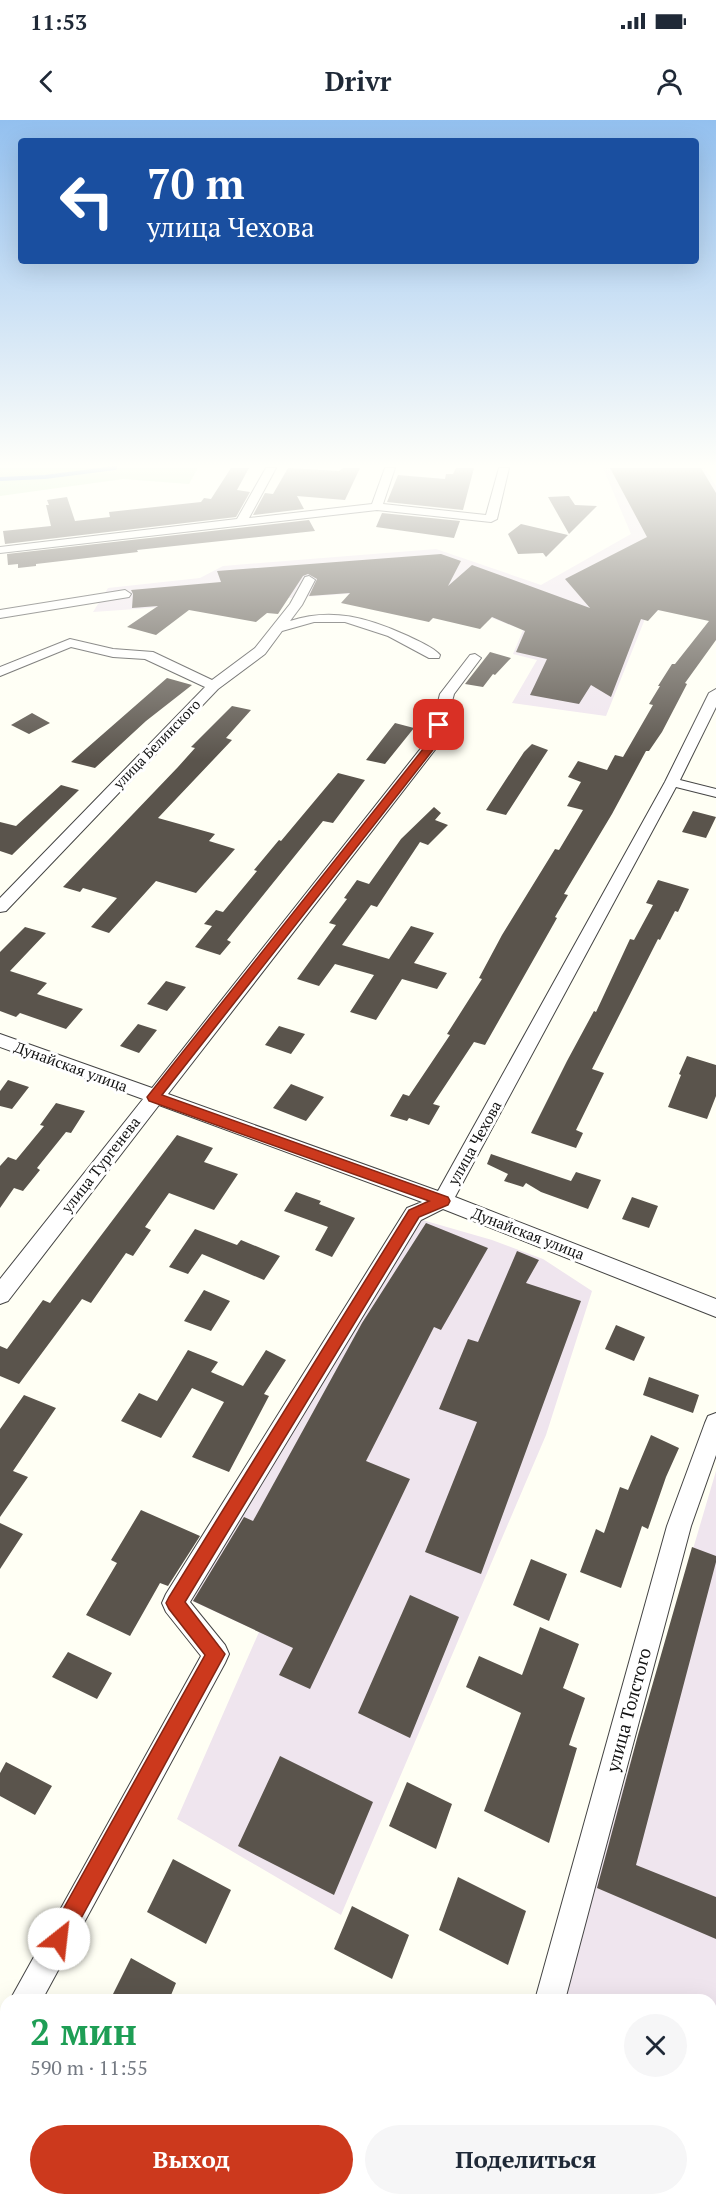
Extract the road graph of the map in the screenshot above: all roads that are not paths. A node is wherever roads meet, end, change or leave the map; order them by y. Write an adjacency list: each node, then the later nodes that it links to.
1 (309, 580): 4 (street, улица Белинского)
2 (124, 594): 3 (street)
3 (0, 614)
4 (278, 628): 5 (street); 8 (street, улица Белинского)
5 (434, 656)
6 (475, 658): 14 (street, улица Тургенева)
7 (0, 672): 8 (street)
8 (213, 686): 12 (street, улица Белинского)
9 (716, 693): 10 (street, улица Чехова)
10 (672, 782): 11 (street); 15 (street, улица Чехова)
11 (716, 793)
12 (0, 907)
13 (0, 1040): 14 (street, Дунайская улица)
14 (153, 1097): 15 (street, Дунайская улица); 16 (street, улица Тургенева)
15 (443, 1201): 17 (street, Дунайская улица); 19 (street, улица Чехова)
16 (0, 1295)
17 (716, 1308)
18 (716, 1423): 20 (street, улица Толстого)
19 (28, 1994)
20 (552, 1994)

